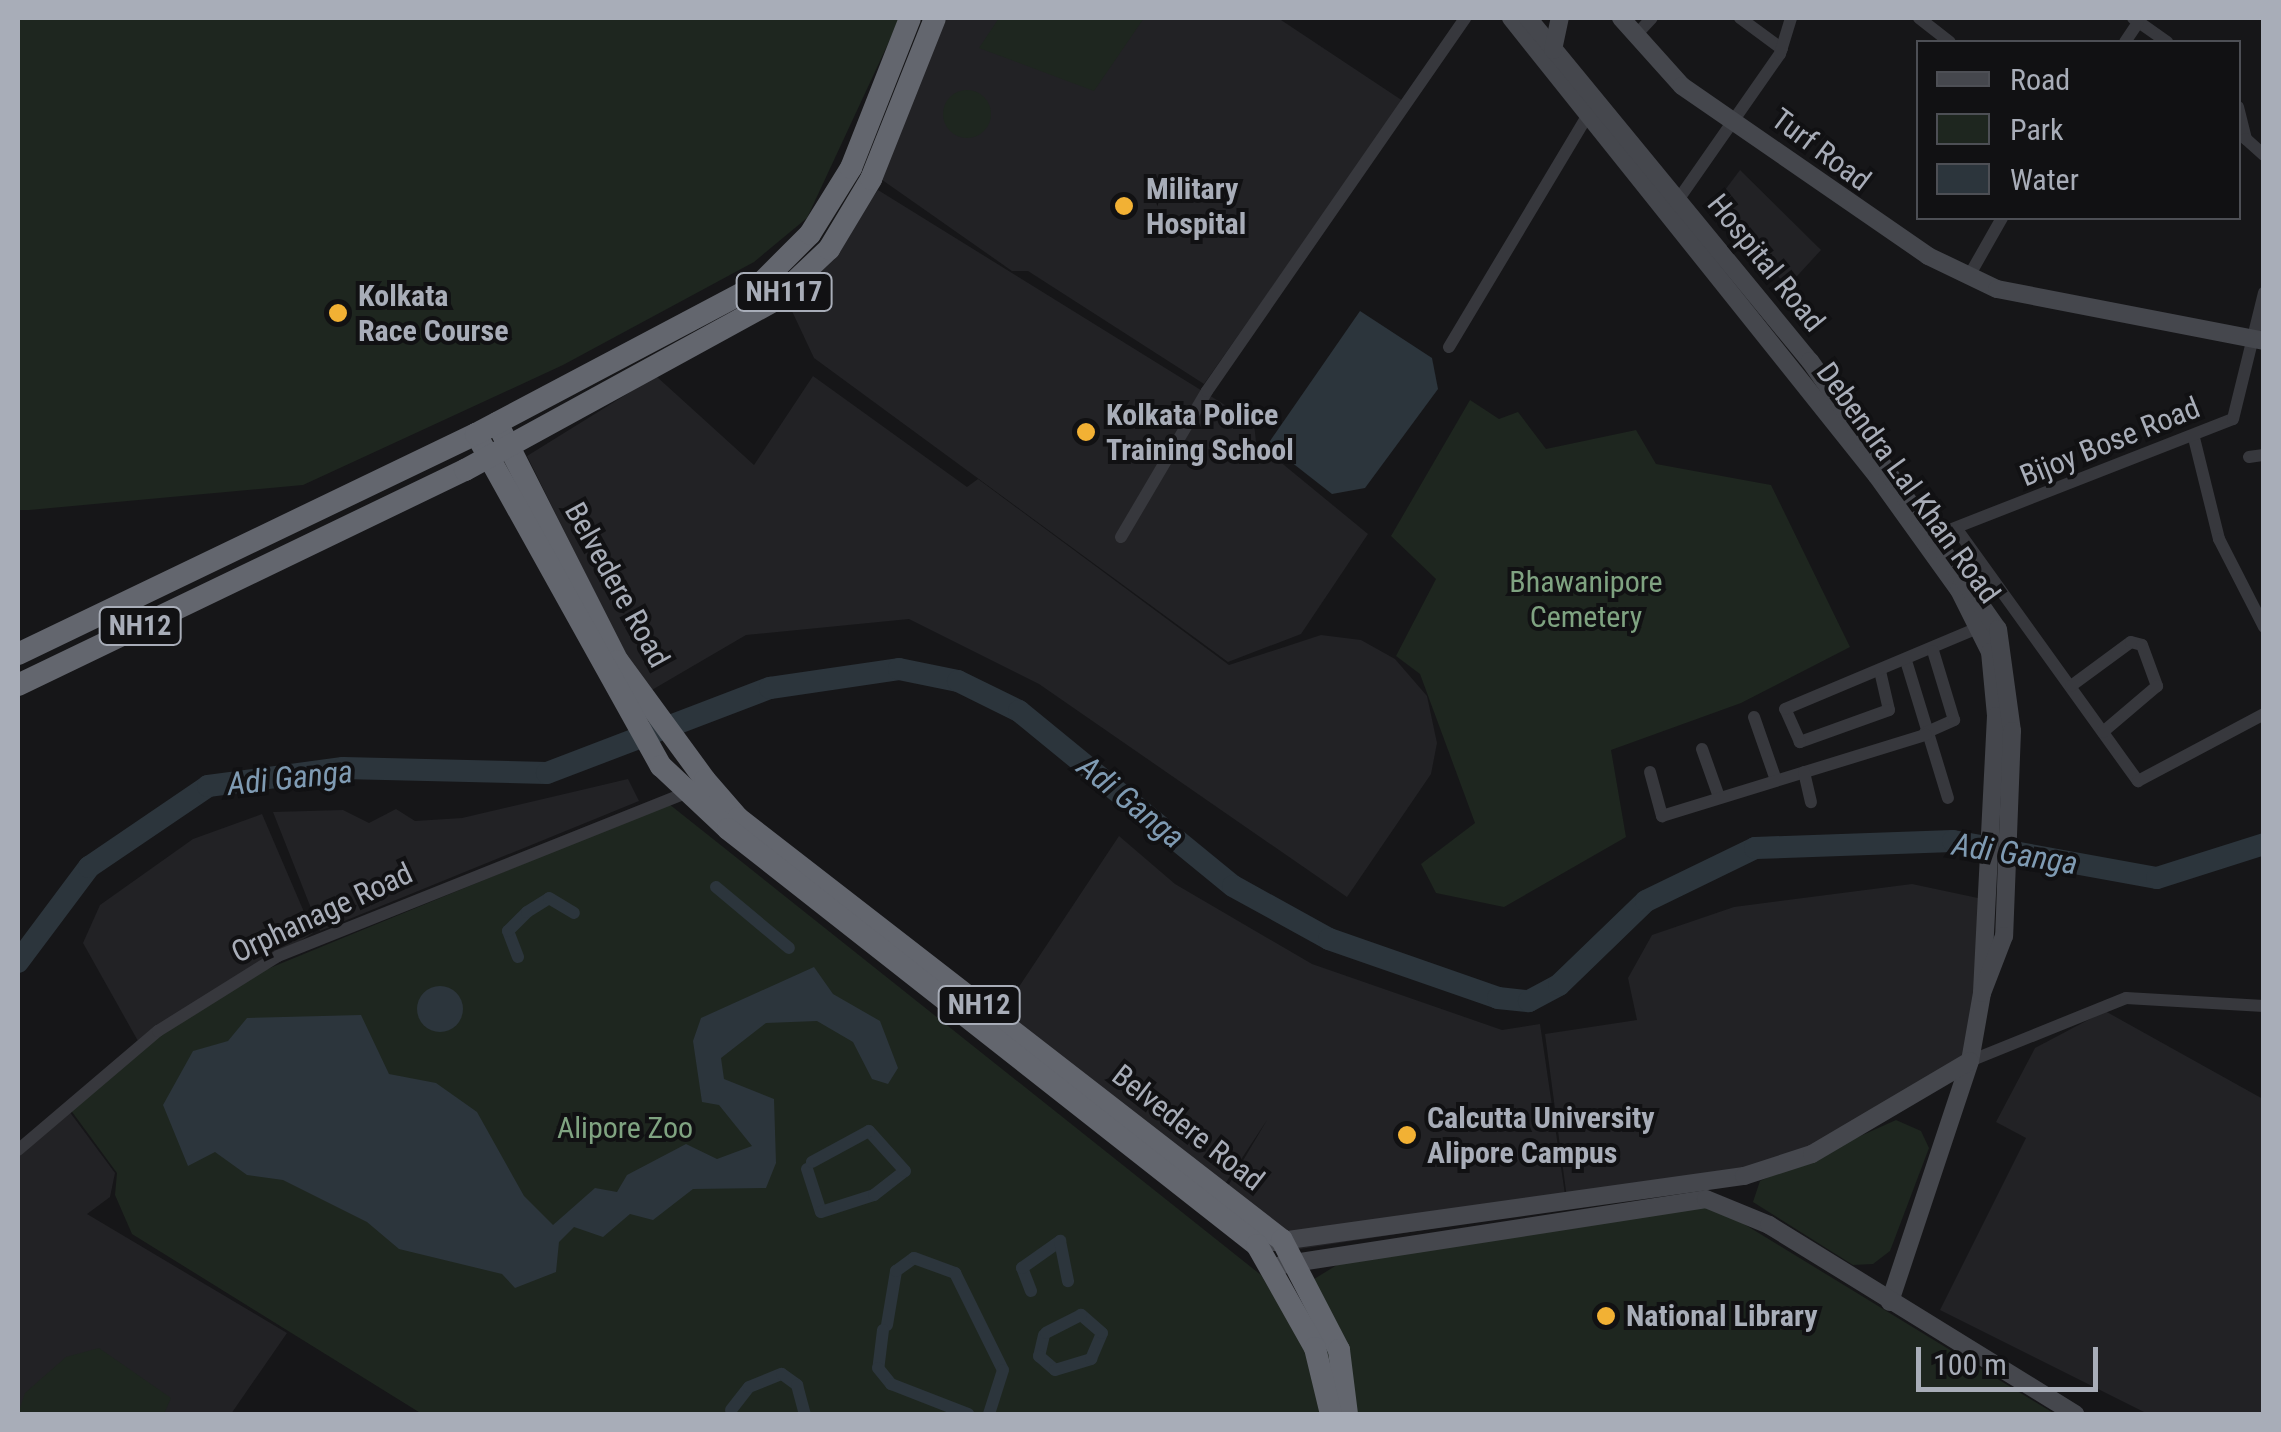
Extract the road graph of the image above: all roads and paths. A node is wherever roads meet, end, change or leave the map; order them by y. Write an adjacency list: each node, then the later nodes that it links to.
1 (910, 18): 16 (highway)
2 (934, 18): 16 (highway, NH117)
3 (1466, 18): 34 (street)
4 (1511, 18): 18 (main road, Debendra Lal Khan Road)
5 (1528, 18): 18 (main road, Hospital Road)
6 (1560, 18): 18 (main road)
7 (1621, 18): 13 (main road, Turf Road)
8 (1652, 18): 13 (street)
9 (1740, 18): 17 (street)
10 (1791, 18): 17 (street)
11 (1923, 19): 14 (street)
12 (2136, 20): 15 (street)
13 (1636, 35): 20 (main road, Turf Road)
14 (1948, 40)
15 (2164, 40)
16 (912, 47): 29 (highway); 32 (highway, NH117)
17 (1782, 49): 20 (street)
18 (1551, 53): 19 (main road, Debendra Lal Khan Road); 23 (main road, Hospital Road)
19 (1587, 116): 28 (street); 35 (main road, Debendra Lal Khan Road)
20 (1734, 119): 23 (street); 25 (main road, Turf Road)
21 (2241, 119): 22 (street)
22 (2264, 154)
23 (1678, 200): 35 (main road, Hospital Road)
24 (2001, 220): 25 (street)
25 (1969, 276): 27 (main road, Turf Road)
26 (2264, 293): 27 (street)
27 (2256, 336): 31 (street, Bijoy Bose Road)
28 (1449, 347)
29 (497, 423): 30 (highway, NH12); 32 (highway, Belvedere Road / NH12)
30 (476, 434): 32 (highway, Belvedere Road / NH12); 39 (highway, NH12)
31 (2194, 438): 33 (street, Bijoy Bose Road); 36 (street)
32 (498, 452): 43 (highway, NH12); 44 (highway, Belvedere Road / NH12)
33 (1956, 528): 35 (street, Bijoy Bose Road); 42 (street)
34 (1121, 536)
35 (1929, 538): 37 (main road, Debendra Lal Khan Road); 57 (main road, Hospital Road)
36 (2264, 627)
37 (1978, 628): 38 (street); 57 (main road, Debendra Lal Khan Road)
38 (1934, 650): 40 (street); 48 (street)
39 (18, 654)
40 (1907, 664): 41 (street); 48 (street)
41 (1880, 671): 41 (street)
42 (2071, 686): 47 (street); 47 (street)
43 (18, 687)
44 (626, 688): 53 (highway, Belvedere Road / NH12); 64 (highway, Belvedere Road / NH12)
45 (2264, 714): 47 (street)
46 (1754, 717): 52 (street)
47 (2102, 732)
48 (1926, 734): 51 (street); 55 (street)
49 (1702, 749): 54 (street)
50 (1650, 772): 54 (street)
51 (1804, 772): 52 (street); 56 (street)
52 (1776, 780): 54 (street)
53 (688, 792): 60 (street, Orphanage Road); 65 (highway, Belvedere Road / NH12)
54 (1719, 797)
55 (1948, 798)
56 (1811, 802)
57 (1982, 993): 59 (main road, Debendra Lal Khan Road)
58 (2264, 1006): 59 (street)
59 (1970, 1061): 61 (main road); 68 (main road, Debendra Lal Khan Road)
60 (18, 1150)
61 (1744, 1176): 62 (main road); 63 (main road)
62 (1706, 1192): 63 (main road); 64 (main road); 66 (main road)
63 (1747, 1214): 68 (main road)
64 (1282, 1240): 65 (main road); 66 (highway, Belvedere Road / NH12)
65 (1257, 1244): 67 (highway, Belvedere Road / NH12)
66 (1297, 1259): 67 (main road); 70 (highway, NH12)
67 (1274, 1268): 69 (highway, Belvedere Road / NH12)
68 (1890, 1302): 71 (main road)
69 (1331, 1414)
70 (1347, 1414)
71 (2076, 1414)

